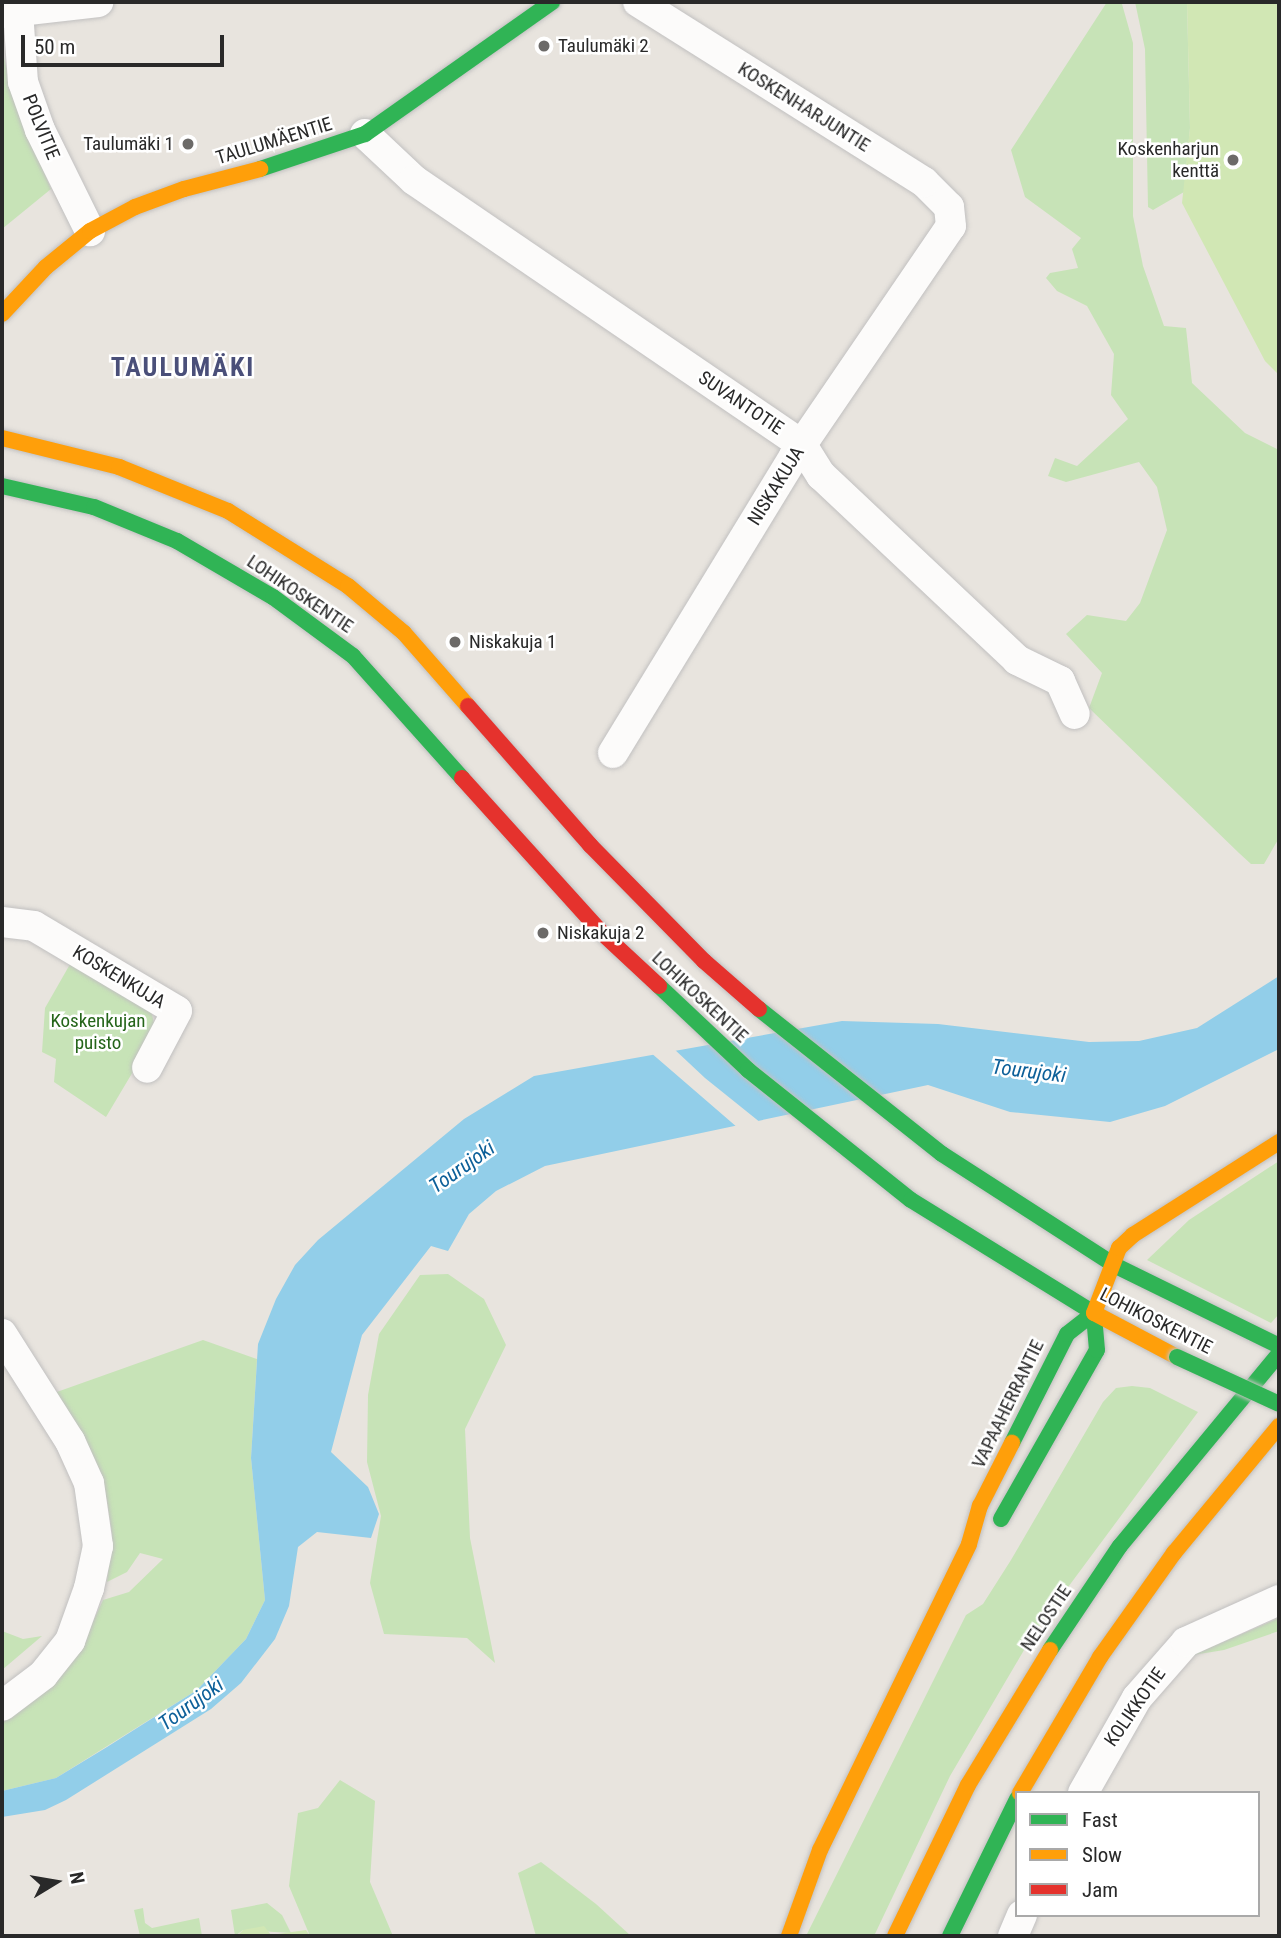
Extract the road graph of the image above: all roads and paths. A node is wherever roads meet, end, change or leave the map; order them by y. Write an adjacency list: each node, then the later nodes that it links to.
1 (98, 2): 4 (street, POLVITIE)
2 (552, 2): 5 (main road, TAULUMÄENTIE)
3 (638, 2): 6 (street, KOSKENHARJUNTIE)
4 (10, 12): 7 (street, POLVITIE)
5 (365, 134): 7 (main road, TAULUMÄENTIE); 11 (street, SUVANTOTIE)
6 (951, 226): 11 (street, NISKAKUJA)
7 (90, 231): 8 (main road, TAULUMÄENTIE)
8 (5, 312): 9 (main road, TAULUMÄENTIE)
9 (5, 337)
10 (2, 438): 18 (main road, LOHIKOSKENTIE)
11 (803, 445): 13 (street, SUVANTOTIE); 14 (street, NISKAKUJA)
12 (2, 486): 19 (main road, LOHIKOSKENTIE)
13 (1075, 714)
14 (613, 753)
15 (2, 922): 16 (street, KOSKENKUJA)
16 (147, 1068)
17 (1279, 1142): 18 (main road)
18 (1114, 1265): 19 (main road); 21 (main road, LOHIKOSKENTIE)
19 (1094, 1313): 23 (main road, LOHIKOSKENTIE, bridge); 25 (main road, VAPAAHERRANTIE); 25 (main road, VAPAAHERRANTIE)
20 (2, 1334): 27 (street)
21 (1279, 1346)
22 (1279, 1354): 35 (main road, NELOSTIE)
23 (1279, 1404)
24 (1279, 1426): 28 (main road)
25 (969, 1544): 31 (main road, VAPAAHERRANTIE)
26 (1279, 1601): 29 (street, KOLIKKOTIE)
27 (2, 1706)
28 (1021, 1791)
29 (1084, 1791)
30 (1015, 1803): 36 (main road)
31 (820, 1850): 32 (main road, VAPAAHERRANTIE); 34 (main road, VAPAAHERRANTIE)
32 (778, 1913)
33 (1021, 1917): 37 (street)
34 (789, 1936)
35 (895, 1936)
36 (950, 1936)
37 (1013, 1936)

